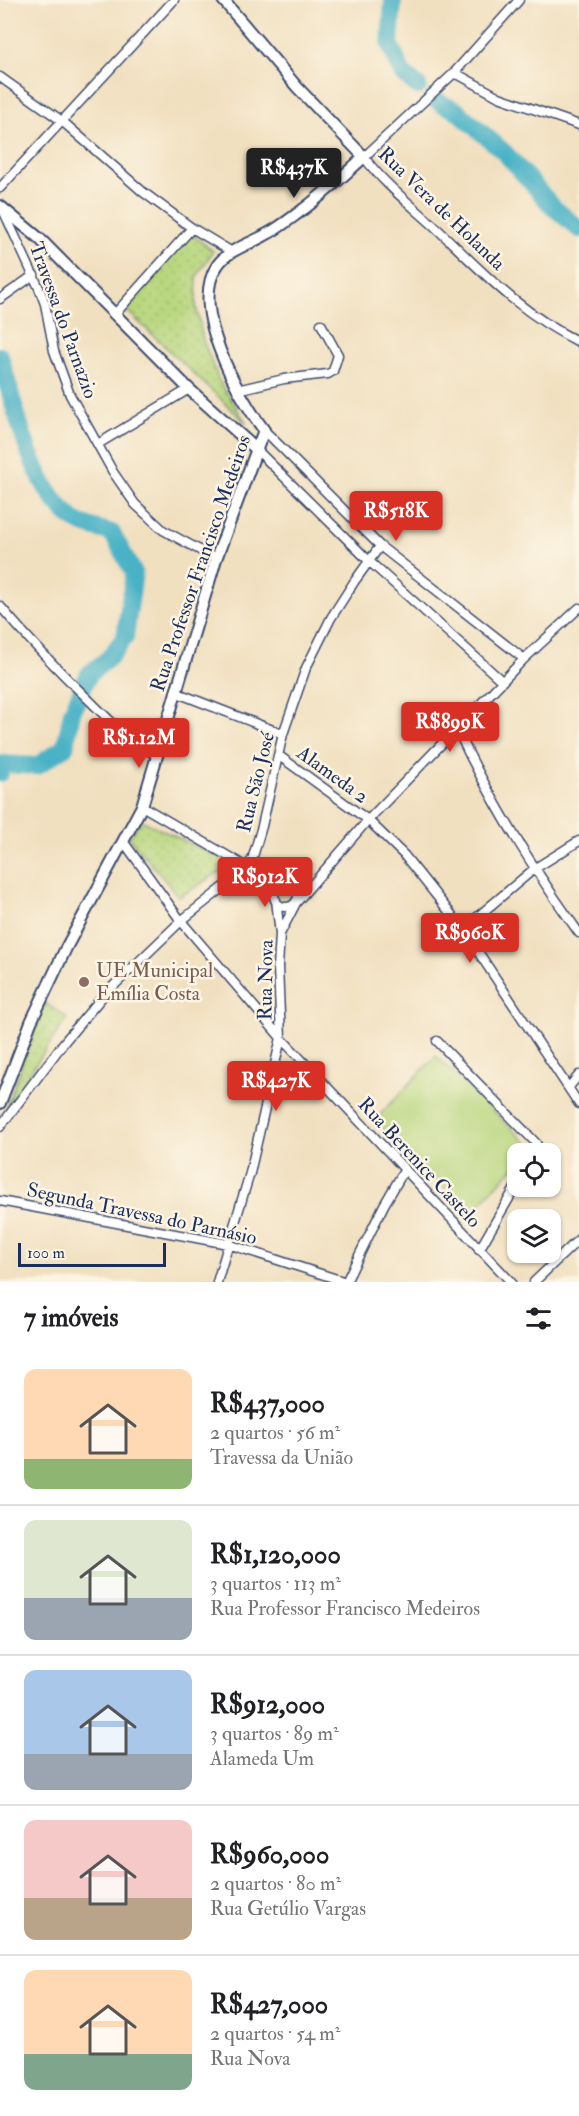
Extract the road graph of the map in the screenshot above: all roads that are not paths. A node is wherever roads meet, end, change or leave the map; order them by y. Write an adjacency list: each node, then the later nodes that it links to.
1 (174, 0): 6 (street)
2 (223, 0): 8 (street, Rua Vera de Holanda)
3 (519, 0): 4 (street)
4 (453, 74): 7 (street); 8 (street)
5 (0, 77): 6 (street)
6 (62, 121): 9 (street); 11 (street)
7 (579, 125)
8 (364, 158): 12 (street); 17 (street, Rua Vera de Holanda)
9 (0, 188)
10 (1, 206): 13 (street, Travessa do Parnazio); 15 (street)
11 (192, 228): 12 (street); 15 (street)
12 (232, 252): 19 (street)
13 (34, 275): 14 (street); 21 (street, Travessa do Parnazio)
14 (0, 299)
15 (114, 315): 18 (street)
16 (321, 324): 19 (street)
17 (579, 342)
18 (189, 389): 21 (street); 22 (street)
19 (237, 390): 20 (street)
20 (264, 430): 22 (street, Rua Professor Francisco Medeiros); 23 (street)
21 (98, 444): 24 (street, Travessa do Parnazio)
22 (256, 449): 24 (street, Rua Professor Francisco Medeiros); 25 (street)
23 (380, 546): 25 (street, Rua São José); 28 (street)
24 (216, 559): 30 (street, Rua Professor Francisco Medeiros)
25 (370, 562): 29 (street); 32 (street, Rua São José)
26 (0, 606): 34 (street)
27 (579, 608): 28 (street, Rua Nova)
28 (524, 659): 29 (street, Rua Nova)
29 (502, 681): 31 (street, Rua Nova)
30 (175, 692): 32 (street, Alameda 2); 34 (street, Rua Professor Francisco Medeiros)
31 (457, 727): 36 (street, Rua Nova); 40 (street)
32 (283, 734): 33 (street, Rua São José)
33 (278, 755): 36 (street, Alameda 2); 39 (street, Rua São José)
34 (158, 756): 35 (street, Rua Professor Francisco Medeiros)
35 (142, 806): 38 (street, Rua Professor Francisco Medeiros); 39 (street)
36 (368, 820): 42 (street, Rua Nova); 47 (street, Alameda 2)
37 (579, 841): 40 (street)
38 (123, 842): 46 (street, Rua Berenice Castelo); 54 (street, Rua Professor Francisco Medeiros)
39 (246, 868): 43 (street); 46 (street, Rua São José)
40 (534, 869): 47 (street); 48 (street)
41 (291, 884): 42 (street); 43 (street); 45 (street)
42 (310, 887): 45 (street, Rua Nova)
43 (277, 888): 44 (street)
44 (276, 899): 45 (street); 49 (street)
45 (296, 903): 49 (street, Rua Nova)
46 (181, 921): 50 (street, Rua Berenice Castelo); 56 (street, Rua São José)
47 (463, 929): 53 (street, Alameda 2)
48 (579, 933)
49 (280, 934): 50 (street, Rua Nova)
50 (281, 1038): 58 (street, Rua Berenice Castelo); 62 (street, Rua Nova)
51 (437, 1041): 57 (street)
52 (579, 1075): 53 (street)
53 (568, 1087): 55 (street, Alameda 2)
54 (0, 1103)
55 (579, 1104)
56 (0, 1127)
57 (536, 1143)
58 (405, 1169): 63 (street, Rua Berenice Castelo); 65 (street)
59 (510, 1197): 63 (street)
60 (0, 1201): 62 (street, Segunda Travessa do Parnásio)
61 (579, 1239): 67 (street)
62 (228, 1244): 64 (street, Rua Nova); 65 (street, Segunda Travessa do Parnásio)
63 (479, 1250): 66 (street, Rua Berenice Castelo)
64 (216, 1282)
65 (346, 1282)
66 (511, 1282)
67 (534, 1282)

